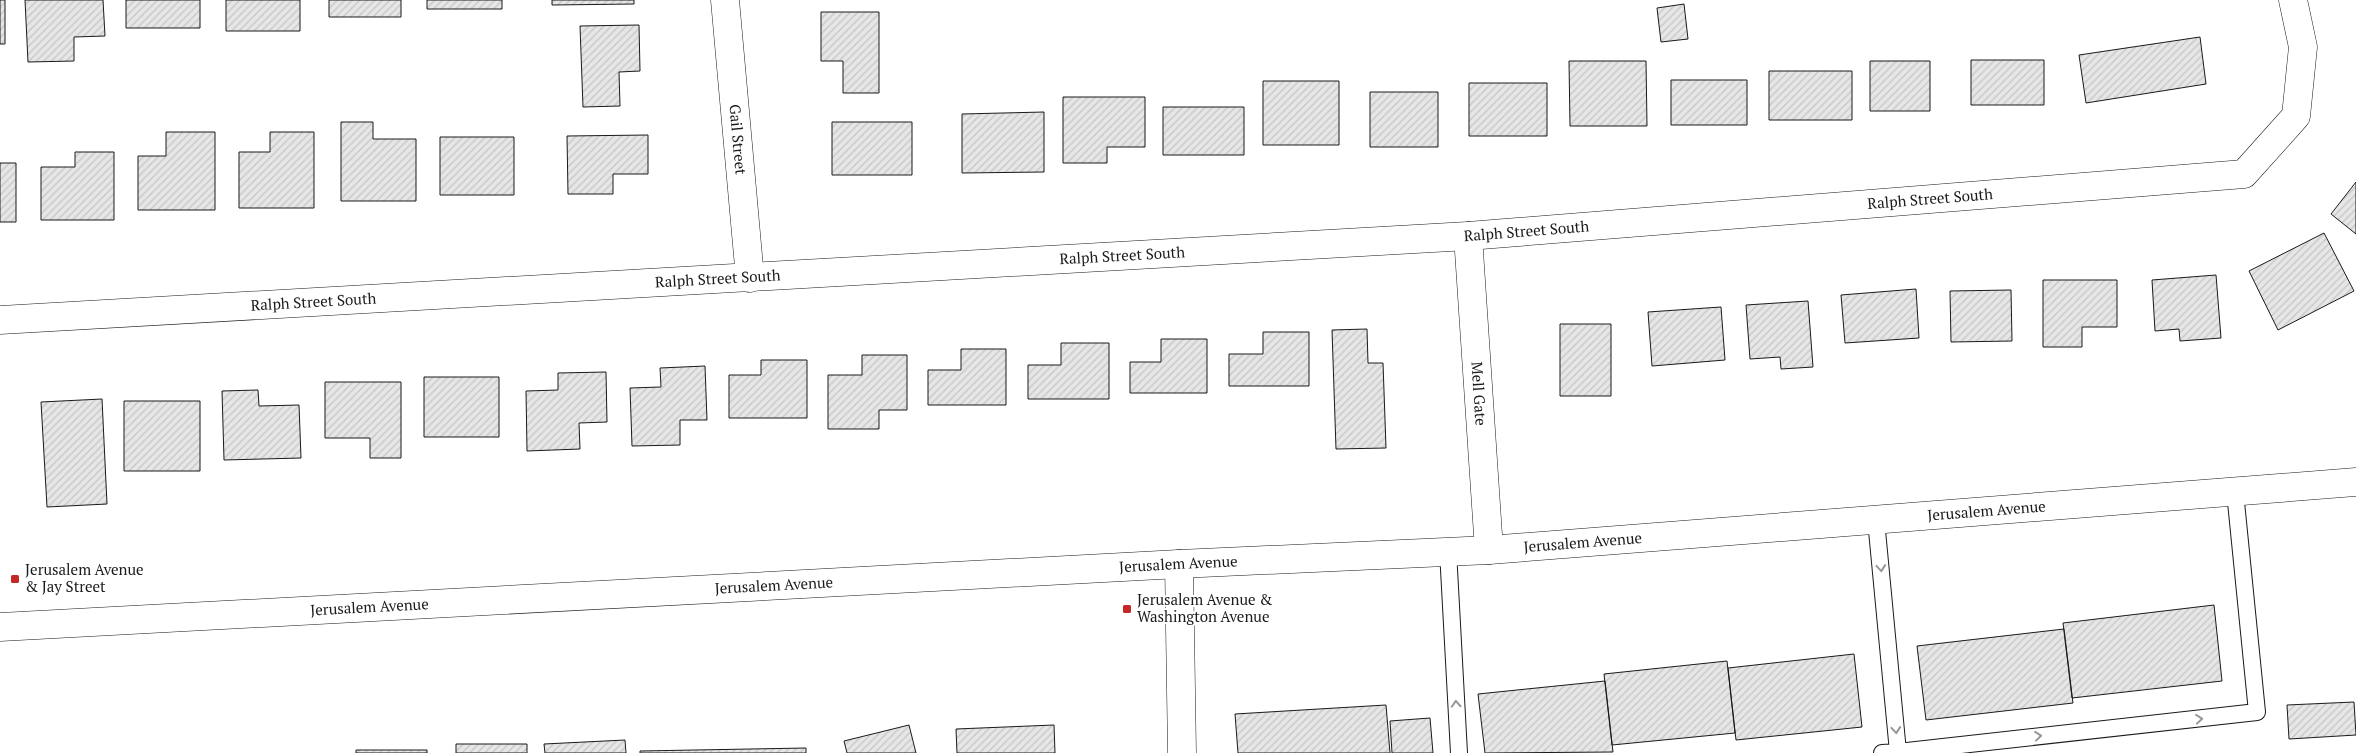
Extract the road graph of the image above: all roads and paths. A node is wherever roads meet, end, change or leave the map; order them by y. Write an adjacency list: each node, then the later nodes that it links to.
1 (725, 0): 4 (street, Gail Street)
2 (2293, 0): 3 (street, Ralph Street South)
3 (1468, 236): 4 (street, Ralph Street South); 9 (street, Mell Gate)
4 (750, 278): 5 (street, Ralph Street South)
5 (0, 320)
6 (2356, 482): 7 (street, Jerusalem Avenue)
7 (2235, 492): 8 (street, Jerusalem Avenue); 13 (lane, one-way to 7)
8 (1876, 520): 9 (street, Jerusalem Avenue); 13 (lane, one-way to 13)
9 (1489, 550): 10 (street, Jerusalem Avenue)
10 (1448, 551): 11 (street, Jerusalem Avenue); 15 (lane, one-way to 10)
11 (1179, 564): 12 (street, Jerusalem Avenue); 14 (street)
12 (0, 627)
13 (1890, 752)
14 (1182, 753)
15 (1459, 753)

